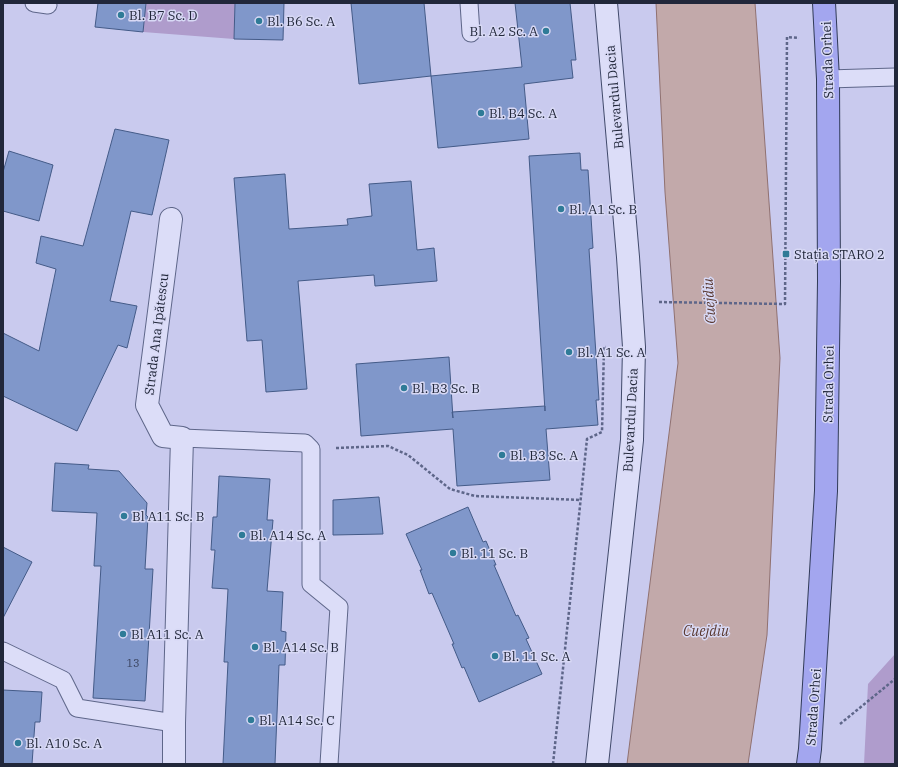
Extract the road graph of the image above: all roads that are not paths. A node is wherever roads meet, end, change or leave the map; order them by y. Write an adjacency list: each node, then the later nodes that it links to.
1 (469, 3): 4 (lane)
2 (606, 3): 14 (main road, Bulevardul Dacia)
3 (824, 3): 6 (main road, Strada Orhei)
4 (471, 33)
5 (895, 77): 6 (lane)
6 (828, 79): 11 (main road, Strada Orhei)
7 (171, 218): 8 (main road, Strada Ana Ipătescu)
8 (182, 438): 10 (main road); 13 (lane)
9 (3, 651): 10 (lane)
10 (174, 723): 12 (main road)
11 (809, 756)
12 (174, 764)
13 (329, 764)
14 (597, 764)

